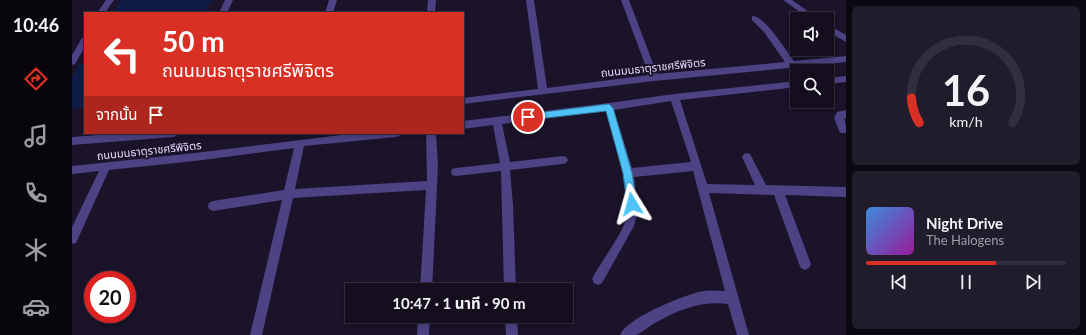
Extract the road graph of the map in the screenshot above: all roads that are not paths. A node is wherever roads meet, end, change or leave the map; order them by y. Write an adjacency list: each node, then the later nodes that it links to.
1 (110, 0): 8 (street)
2 (229, 0): 9 (street)
3 (333, 0): 10 (street)
4 (432, 0): 11 (street)
5 (530, 0): 26 (street)
6 (625, 0): 22 (street)
7 (787, 0): 12 (street)
8 (102, 12)
9 (224, 12)
10 (329, 12)
11 (431, 12)
12 (805, 12)
13 (756, 18): 19 (street)
14 (834, 31): 15 (street)
15 (846, 39)
16 (84, 42): 18 (street)
17 (846, 59): 20 (street, ถนนมนธาตุราชศรีพิจิตร)
18 (72, 62)
19 (791, 64)
20 (817, 64)
21 (790, 68): 22 (street, ถนนมนธาตุราชศรีพิจิตร)
22 (654, 78): 26 (street, ถนนมนธาตุราชศรีพิจิตร)
23 (846, 79): 24 (street)
24 (834, 80)
25 (790, 85): 27 (street)
26 (543, 91): 28 (street, ถนนมนธาตุราชศรีพิจิตร)
27 (674, 97): 29 (street); 42 (street)
28 (464, 101)
29 (609, 108): 31 (street); 46 (street)
30 (846, 114): 33 (street)
31 (497, 121): 32 (street); 41 (street)
32 (464, 125)
33 (843, 130)
34 (160, 134): 37 (street, ถนนมนธาตุราชศรีพิจิตร)
35 (387, 134): 38 (street, ถนนมนธาตุราชศรีพิจิตร)
36 (431, 134): 47 (street)
37 (72, 141)
38 (300, 144): 43 (street, ถนนมนธาตุราชศรีพิจิตร); 52 (street)
39 (746, 157): 49 (street)
40 (563, 160): 41 (street)
41 (505, 166): 45 (street); 58 (street)
42 (697, 166): 46 (street); 48 (street)
43 (106, 167): 44 (street, ถนนมนธาตุราชศรีพิจิตร); 54 (street)
44 (72, 170)
45 (456, 172)
46 (627, 173): 56 (street)
47 (432, 185): 52 (street); 57 (street)
48 (703, 188): 49 (street); 59 (street)
49 (763, 190): 50 (street)
50 (778, 190): 51 (street); 55 (street)
51 (846, 192)
52 (290, 194): 53 (street); 62 (street)
53 (214, 206)
54 (72, 239)
55 (805, 264)
56 (598, 279)
57 (426, 283)
58 (510, 283)
59 (732, 298): 65 (street); 66 (street)
60 (424, 323): 63 (street)
61 (511, 323): 64 (street)
62 (256, 335)
63 (423, 335)
64 (512, 335)
65 (626, 335)
66 (743, 335)

